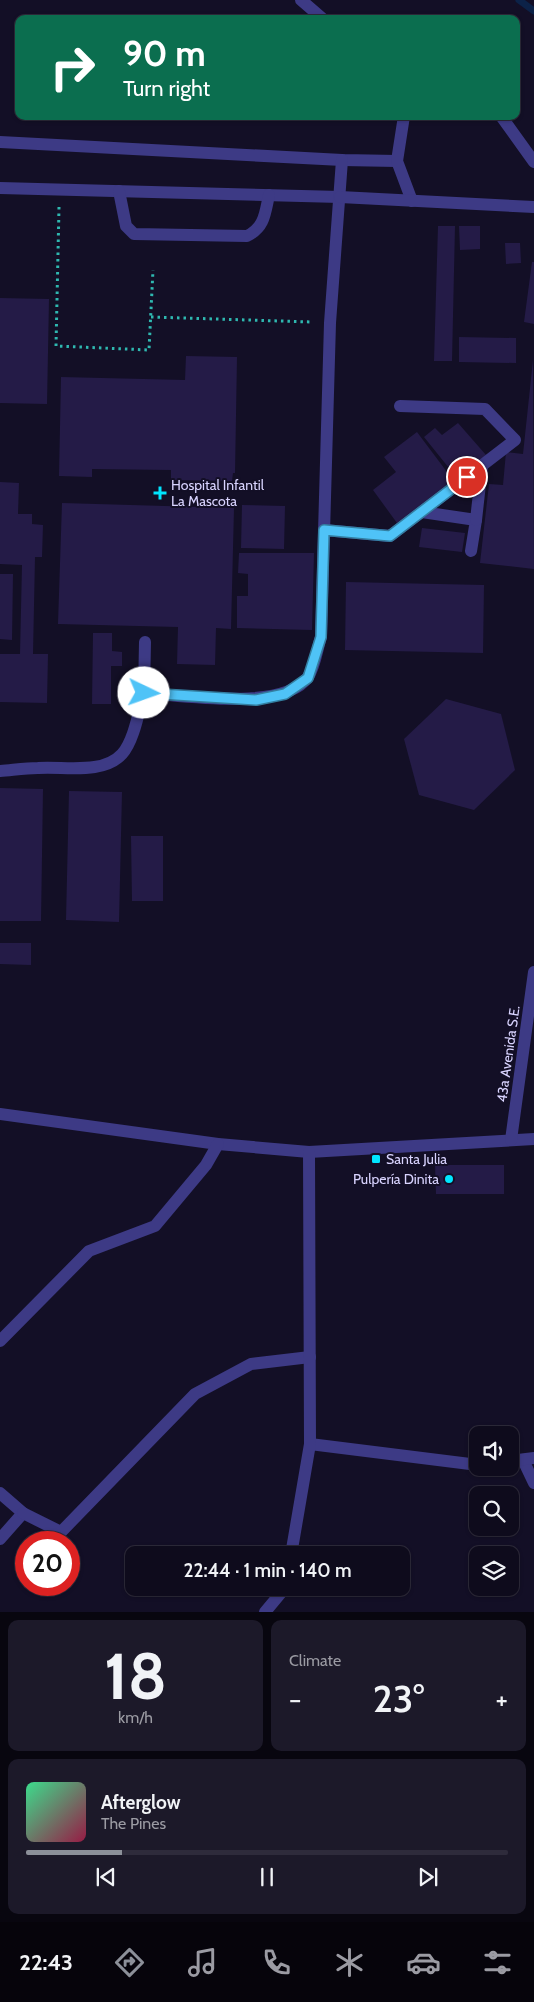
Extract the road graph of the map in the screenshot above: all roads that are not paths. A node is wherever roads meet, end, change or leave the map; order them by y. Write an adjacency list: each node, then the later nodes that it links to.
1 (301, 0): 2 (street)
2 (318, 15)
3 (403, 120): 7 (street)
4 (504, 120): 8 (street)
5 (0, 142): 6 (street)
6 (342, 160): 7 (street); 12 (street)
7 (397, 161): 13 (street)
8 (534, 162)
9 (0, 188): 10 (street)
10 (119, 191): 11 (street); 11 (street)
11 (269, 195): 12 (street)
12 (340, 197): 13 (street); 19 (street)
13 (412, 201): 14 (street)
14 (534, 208)
15 (400, 406): 16 (street)
16 (482, 466): 17 (street); 18 (street)
17 (422, 512): 18 (street); 19 (street)
18 (476, 520): 20 (street)
19 (324, 530): 22 (street)
20 (471, 551)
21 (145, 642): 22 (street)
22 (144, 693): 23 (street)
23 (0, 771)
24 (534, 972): 27 (street, 43a Avenida S.E.)
25 (0, 1114): 28 (street)
26 (534, 1139): 27 (street)
27 (511, 1140): 29 (street)
28 (218, 1144): 29 (street); 30 (street)
29 (309, 1152): 31 (street)
30 (0, 1342)
31 (310, 1357): 32 (street); 37 (street)
32 (310, 1444): 34 (street); 39 (street)
33 (529, 1459): 35 (street)
34 (469, 1464)
35 (534, 1483)
36 (0, 1492): 37 (street)
37 (22, 1514): 38 (street)
38 (0, 1539)
39 (293, 1546)
40 (278, 1596): 41 (street)
41 (265, 1612)

